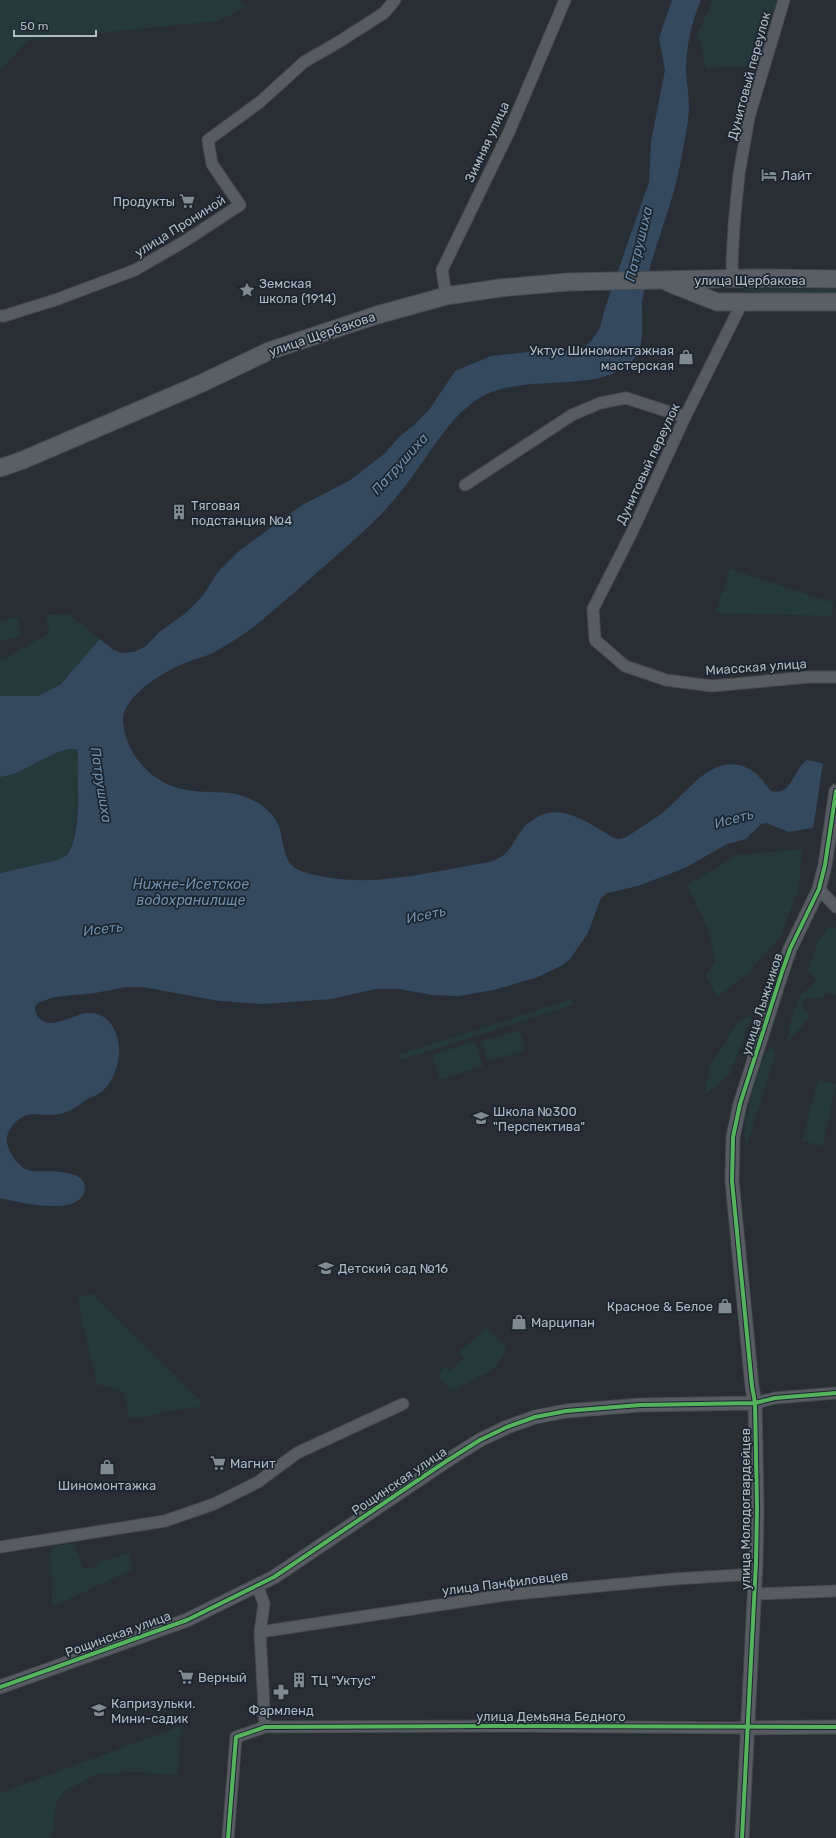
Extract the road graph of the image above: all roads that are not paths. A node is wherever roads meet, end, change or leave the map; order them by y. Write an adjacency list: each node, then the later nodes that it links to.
1 (395, 0): 10 (street, улица Прониной)
2 (565, 0): 7 (street, Зимняя улица)
3 (784, 0): 4 (street, Дунитовый переулок)
4 (733, 279): 5 (main road, улица Щербакова); 6 (main road, улица Щербакова)
5 (836, 279)
6 (658, 280): 7 (main road, улица Щербакова); 9 (main road, улица Щербакова)
7 (446, 296): 12 (main road, улица Щербакова)
8 (836, 302): 9 (main road, улица Щербакова)
9 (742, 303): 11 (street, Дунитовый переулок)
10 (0, 316)
11 (685, 417): 13 (street); 14 (street, Дунитовый переулок)
12 (0, 468)
13 (466, 485)
14 (595, 640): 15 (street, Миасская улица)
15 (836, 677)
16 (836, 791): 17 (street, улица Лыжников)
17 (819, 890): 18 (street); 19 (street, улица Лыжников)
18 (836, 907)
19 (732, 1181): 21 (street, улица Молодогвардейцев)
20 (836, 1393): 21 (street, Рощинская улица)
21 (755, 1403): 24 (street, улица Молодогвардейцев); 25 (street, Рощинская улица)
22 (403, 1404): 23 (street)
23 (0, 1547)
24 (755, 1574): 27 (street, улица Молодогвардейцев); 28 (street, улица Панфиловцев)
25 (257, 1585): 28 (street); 29 (street, Рощинская улица)
26 (836, 1591): 27 (street)
27 (755, 1594): 32 (street, улица Молодогвардейцев)
28 (260, 1632): 30 (street)
29 (0, 1687)
30 (266, 1727): 32 (street, улица Демьяна Бедного); 33 (street, улица Демьяна Бедного)
31 (836, 1727): 32 (street, улица Демьяна Бедного)
32 (749, 1728): 34 (street, улица Молодогвардейцев)
33 (228, 1838)
34 (742, 1838)

